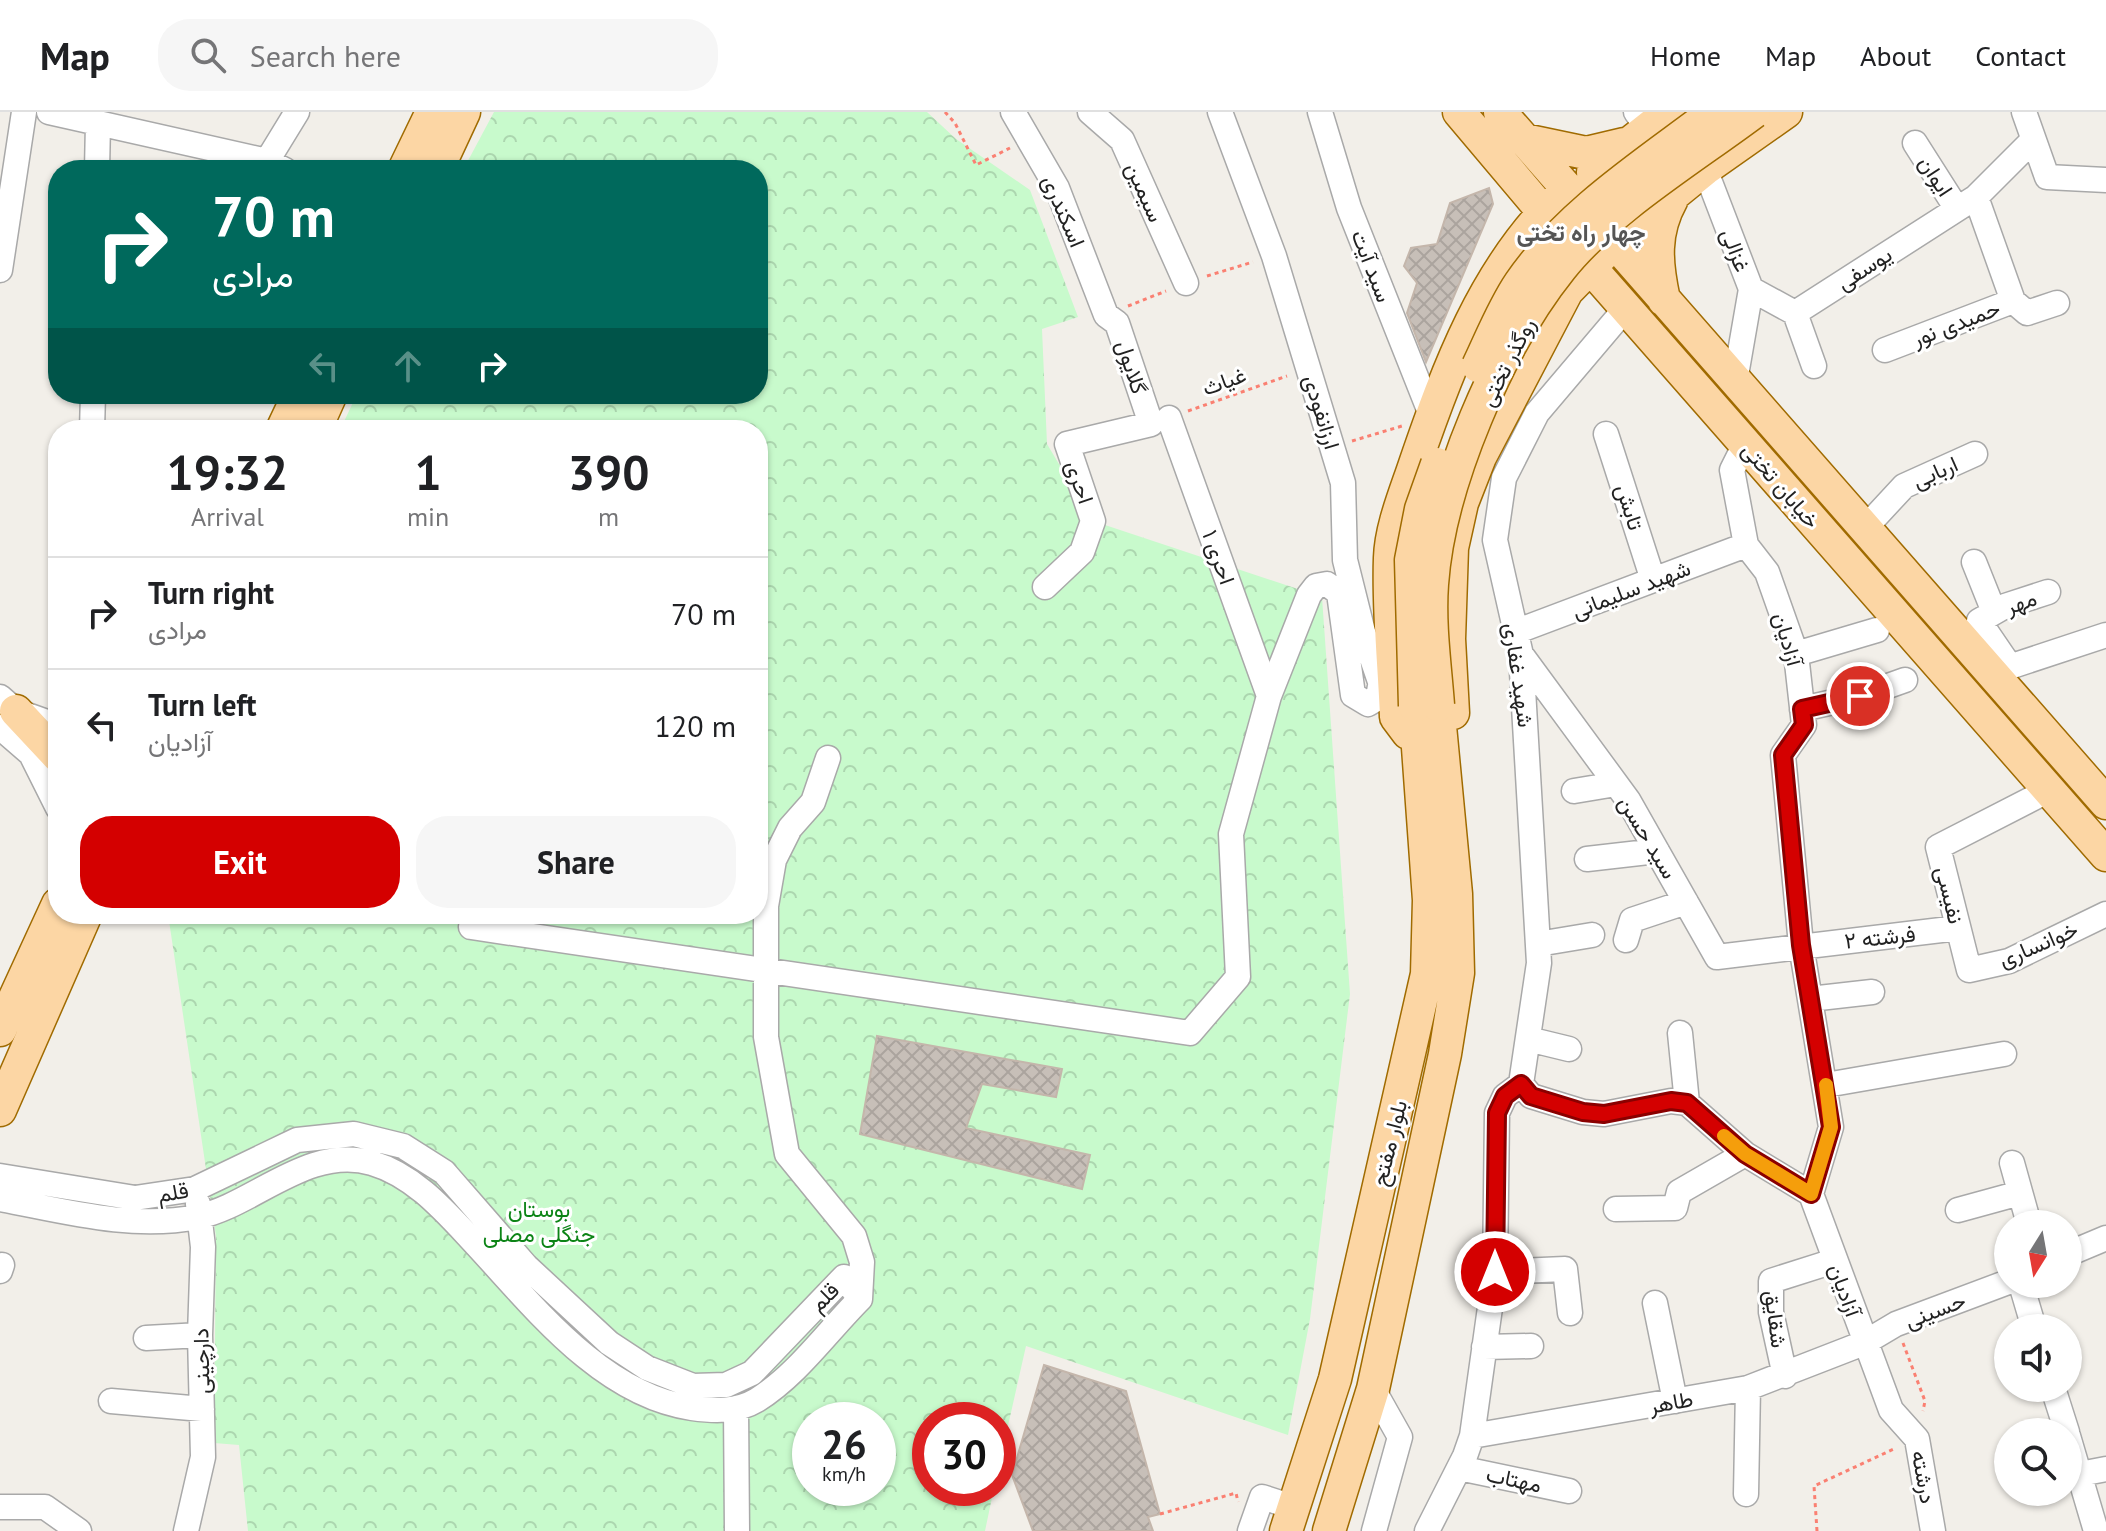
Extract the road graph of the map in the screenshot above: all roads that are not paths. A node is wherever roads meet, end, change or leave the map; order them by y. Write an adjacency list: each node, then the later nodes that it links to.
1 (24, 112): 35 (street)
2 (49, 112): 17 (street)
3 (297, 112): 25 (street)
4 (432, 112): 26 (main road)
5 (464, 112): 27 (main road)
6 (1013, 112): 49 (street, اسکندری)
7 (1090, 112): 41 (street, سیمین)
8 (1220, 112): 72 (street, ارزانفودی)
9 (1320, 112): 54 (street, سید آیت)
10 (1459, 112): 22 (main road, خیابان تختی)
11 (1500, 112): 19 (main road, خیابان تختی)
12 (1714, 112): 74 (main road, روگذر تختی, bridge)
13 (1754, 112): 74 (main road, روگذر تختی, bridge)
14 (1786, 112): 28 (main road)
15 (2024, 112): 20 (street)
16 (145, 122): 17 (street); 24 (street)
17 (98, 123): 23 (street)
18 (1647, 123): 19 (main road); 34 (main road)
19 (1524, 140): 30 (main road, خیابان تختی)
20 (2033, 140): 29 (street); 32 (street, یوسفی)
21 (1915, 143): 32 (street, ایوان)
22 (1497, 157): 33 (main road, خیابان تختی); 40 (main road)
23 (97, 160)
24 (258, 160)
25 (278, 160)
26 (409, 160)
27 (442, 160)
28 (1705, 169): 31 (main road); 42 (street, غزالی)
29 (2106, 180)
30 (1567, 190): 33 (main road); 36 (main road, خیابان تختی)
31 (1673, 196): 34 (main road); 44 (main road)
32 (1967, 203): 45 (street, حمیدی نور); 48 (street, یوسفی)
33 (1543, 213): 37 (main road); 38 (main road, خیابان تختی)
34 (1639, 223): 36 (main road)
35 (3, 230): 39 (street)
36 (1614, 243): 38 (main road); 44 (main road, خیابان تختی)
37 (1516, 244): 40 (main road); 43 (main road)
38 (1589, 266): 43 (main road); 47 (main road, خیابان تختی)
39 (0, 270)
40 (1496, 275): 54 (main road)
41 (1186, 283)
42 (1751, 289): 48 (street); 53 (street, غزالی)
43 (1567, 291): 51 (main road)
44 (1664, 300): 53 (main road, خیابان تختی)
45 (2013, 301): 46 (street); 50 (street, حمیدی نور)
46 (2057, 303)
47 (1623, 304): 51 (main road); 57 (main road, خیابان تختی); 68 (street, شهید غفاری)
48 (1795, 313): 52 (street)
49 (1106, 315): 55 (street, گلایول)
50 (1885, 350)
51 (1532, 357): 80 (main road)
52 (1814, 366)
53 (1735, 381): 59 (main road, خیابان تختی)
54 (1432, 417): 74 (main road)
55 (1160, 421): 63 (street, احری); 73 (street, احری ۱)
56 (1606, 434): 62 (street, تابش)
57 (1745, 444): 60 (street); 83 (main road, خیابان تختی)
58 (1975, 454): 59 (street, اربابی)
59 (1865, 528): 70 (main road, خیابان تختی)
60 (1746, 545): 62 (street, شهید سلیمانی); 69 (street, آزادیان)
61 (1974, 562): 65 (street, مهر)
62 (1653, 580): 68 (street, شهید سلیمانی)
63 (1045, 587)
64 (2048, 592): 65 (street, مهر)
65 (1994, 612): 70 (street, مهر)
66 (1877, 630): 69 (street)
67 (2106, 635): 70 (street)
68 (1518, 643): 81 (street, سید حسن); 99 (street, شهید غفاری)
69 (1796, 654): 75 (street, آزادیان)
70 (2000, 669): 85 (main road, خیابان تختی)
71 (1905, 680): 75 (street)
72 (1380, 686): 73 (street); 74 (street, ارزانفودی)
73 (1269, 696): 101 (street)
74 (1416, 709): 80 (main road, بلوار مفتح); 153 (main road, بلوار مفتح)
75 (1802, 709): 100 (street, آزادیان)
76 (5, 712): 77 (street); 78 (main road); 82 (street)
77 (48, 723)
78 (48, 748)
79 (828, 758): 89 (street)
80 (1444, 766): 140 (main road, بلوار مفتح)
81 (1616, 784): 84 (street); 86 (street, سید حسن)
82 (48, 788)
83 (2049, 790): 87 (main road, خیابان تختی); 96 (street, نفیسی)
84 (1574, 791)
85 (2106, 803)
86 (1657, 851): 88 (street); 90 (street, سید حسن)
87 (2106, 855)
88 (1587, 859)
89 (768, 894)
90 (1686, 902): 98 (street); 100 (street, سید حسن)
91 (2106, 914): 102 (street, خوانساری)
92 (49, 924): 105 (main road)
93 (82, 924): 113 (main road)
94 (765, 924): 101 (street)
95 (471, 927): 101 (street)
96 (1958, 928): 100 (street, فرشته ۲); 102 (street, نفیسی)
97 (1592, 935): 99 (street)
98 (1626, 940)
99 (1538, 944): 107 (street, شهید غفاری)
100 (1801, 945): 104 (street, آزادیان)
101 (764, 970): 130 (street)
102 (1969, 970)
103 (1872, 992): 104 (street)
104 (1810, 999): 111 (street, آزادیان)
105 (0, 1030)
106 (1680, 1033): 112 (street)
107 (1528, 1039): 108 (street); 110 (street, شهید غفاری)
108 (1569, 1049)
109 (2004, 1054): 111 (street)
110 (1521, 1084): 112 (street); 128 (street)
111 (1826, 1085): 119 (street, آزادیان)
112 (1687, 1103): 114 (street)
113 (0, 1110)
114 (1745, 1154): 119 (street); 121 (street)
115 (2012, 1163): 118 (street)
116 (0, 1176): 117 (street, قلم)
117 (195, 1189): 124 (street, دارچینی); 130 (street, قلم)
118 (2020, 1193): 122 (street); 123 (street)
119 (1811, 1194): 127 (street, آزادیان)
120 (0, 1199): 124 (street, قلم)
121 (1616, 1209)
122 (1958, 1210)
123 (2025, 1210)
124 (201, 1216): 133 (street, دارچینی); 143 (street, قلم)
125 (2106, 1238): 126 (street)
126 (2082, 1248)
127 (1834, 1261): 135 (street, آزادیان); 138 (street, شقایق)
128 (1495, 1272): 132 (street); 137 (street)
129 (1994, 1287): 135 (street, حسینی)
130 (860, 1299): 143 (street, قلم)
131 (1655, 1303): 142 (street)
132 (1570, 1313)
133 (200, 1335): 134 (street); 144 (street, دارچینی)
134 (146, 1338)
135 (1864, 1343): 138 (street, طاهر); 161 (street, درشته)
136 (1531, 1346): 137 (street)
137 (1484, 1347): 145 (street)
138 (1785, 1376): 139 (street, طاهر)
139 (1748, 1388): 142 (street, طاهر); 151 (street)
140 (1373, 1389): 158 (main road, بلوار مفتح); 159 (street)
141 (111, 1401): 144 (street)
142 (1675, 1401): 145 (street, طاهر)
143 (736, 1408): 156 (street)
144 (202, 1409): 155 (street, دارچینی)
145 (1472, 1436): 146 (street)
146 (1459, 1468): 150 (street, مهتاب); 160 (street)
147 (2106, 1469): 148 (street)
148 (2082, 1474)
149 (2082, 1481): 162 (street)
150 (1569, 1491)
151 (1746, 1494)
152 (0, 1507): 154 (street)
153 (1291, 1520): 157 (street)
154 (72, 1529)
155 (186, 1531)
156 (737, 1531)
157 (1250, 1531)
158 (1329, 1531)
159 (1374, 1531)
160 (1427, 1531)
161 (1933, 1531)
162 (2096, 1531)

